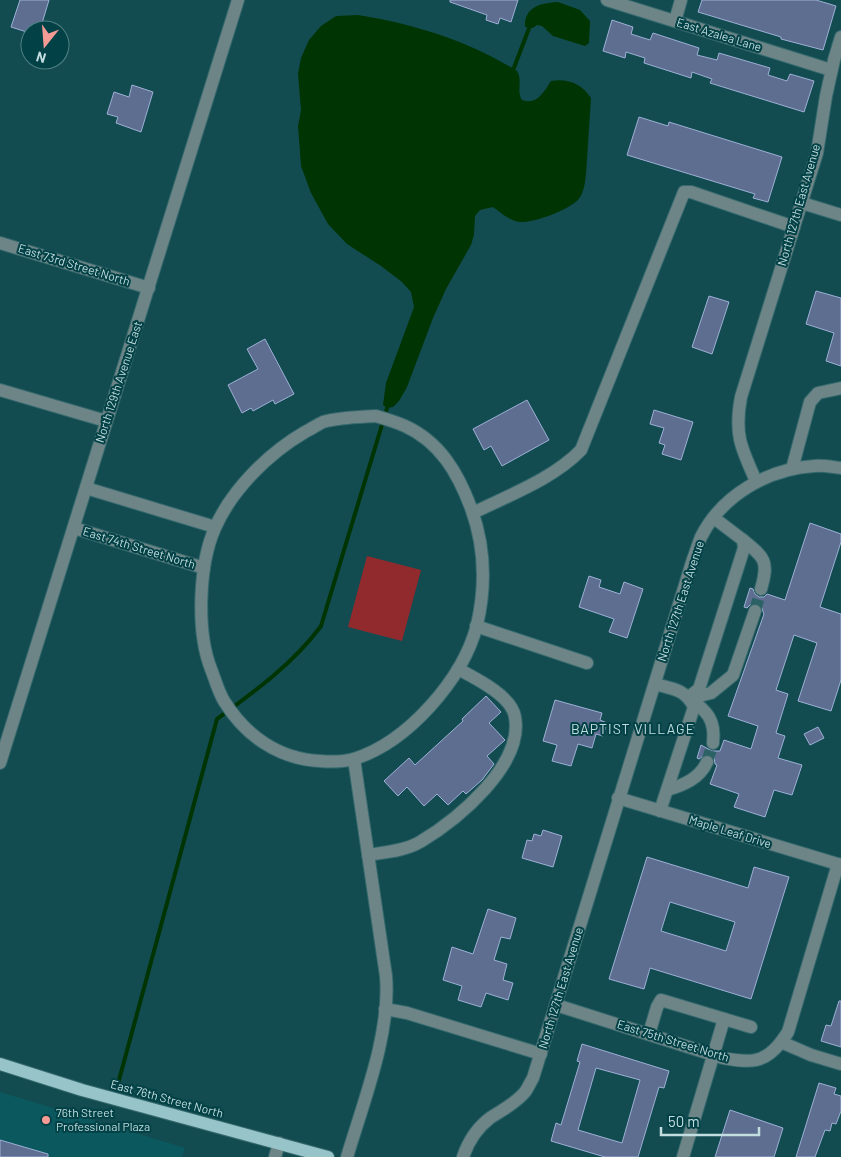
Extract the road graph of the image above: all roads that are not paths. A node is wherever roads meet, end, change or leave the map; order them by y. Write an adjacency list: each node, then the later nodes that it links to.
1 (238, 0): 11 (street, North 129th Avenue East)
2 (608, 0): 4 (street, East Azalea Lane)
3 (681, 0): 4 (street)
4 (675, 21): 6 (street, East Azalea Lane)
5 (841, 37): 6 (street, North 127th East Avenue)
6 (831, 70): 7 (street, North 127th East Avenue)
7 (802, 203): 8 (street); 9 (street, North 127th East Avenue)
8 (841, 215)
9 (794, 227): 17 (street, North 127th East Avenue); 19 (street)
10 (0, 243): 11 (street, East 73rd Street North)
11 (149, 288): 14 (street, North 129th Avenue East)
12 (841, 388): 16 (street)
13 (0, 390): 14 (street)
14 (106, 421): 18 (street, North 129th Avenue East)
15 (841, 468): 16 (street)
16 (792, 469): 17 (street)
17 (756, 481): 20 (street, North 127th East Avenue)
18 (86, 488): 21 (street); 22 (street, North 129th Avenue East)
19 (473, 514): 21 (street, East 74th Street North); 27 (street, East 74th Street North)
20 (714, 518): 23 (street); 30 (street, North 127th East Avenue)
21 (215, 527): 24 (street, East 74th Street North)
22 (74, 528): 24 (street, East 74th Street North); 35 (street, North 129th Avenue East)
23 (743, 540): 25 (street); 31 (street)
24 (204, 568): 33 (street, East 74th Street North)
25 (761, 589)
26 (754, 611): 31 (street)
27 (476, 626): 28 (street); 29 (street, East 74th Street North)
28 (587, 663)
29 (458, 668): 33 (street, East 74th Street North); 39 (street)
30 (655, 684): 31 (street); 37 (street, North 127th East Avenue)
31 (690, 698): 32 (street); 36 (street)
32 (713, 743)
33 (354, 759): 39 (street)
34 (707, 762): 36 (street)
35 (0, 764)
36 (667, 790): 38 (street)
37 (618, 798): 38 (street, Maple Leaf Drive); 41 (street, North 127th East Avenue)
38 (660, 811): 40 (street, Maple Leaf Drive)
39 (368, 855): 42 (street)
40 (839, 865): 46 (street)
41 (556, 1006): 45 (street, East 75th Street North); 47 (street, North 127th East Avenue)
42 (385, 1009): 47 (street); 54 (street)
43 (724, 1019): 44 (street); 45 (street); 48 (street)
44 (751, 1027)
45 (649, 1034): 48 (street, East 75th Street North)
46 (781, 1042): 48 (street, East 75th Street North); 50 (street)
47 (541, 1054): 55 (street, North 127th East Avenue)
48 (713, 1055): 56 (street)
49 (0, 1064): 51 (main road, East 76th Street North)
50 (841, 1064)
51 (279, 1143): 52 (street); 53 (main road, East 76th Street North)
52 (275, 1157)
53 (328, 1157)
54 (347, 1157)
55 (462, 1157)
56 (683, 1157)

